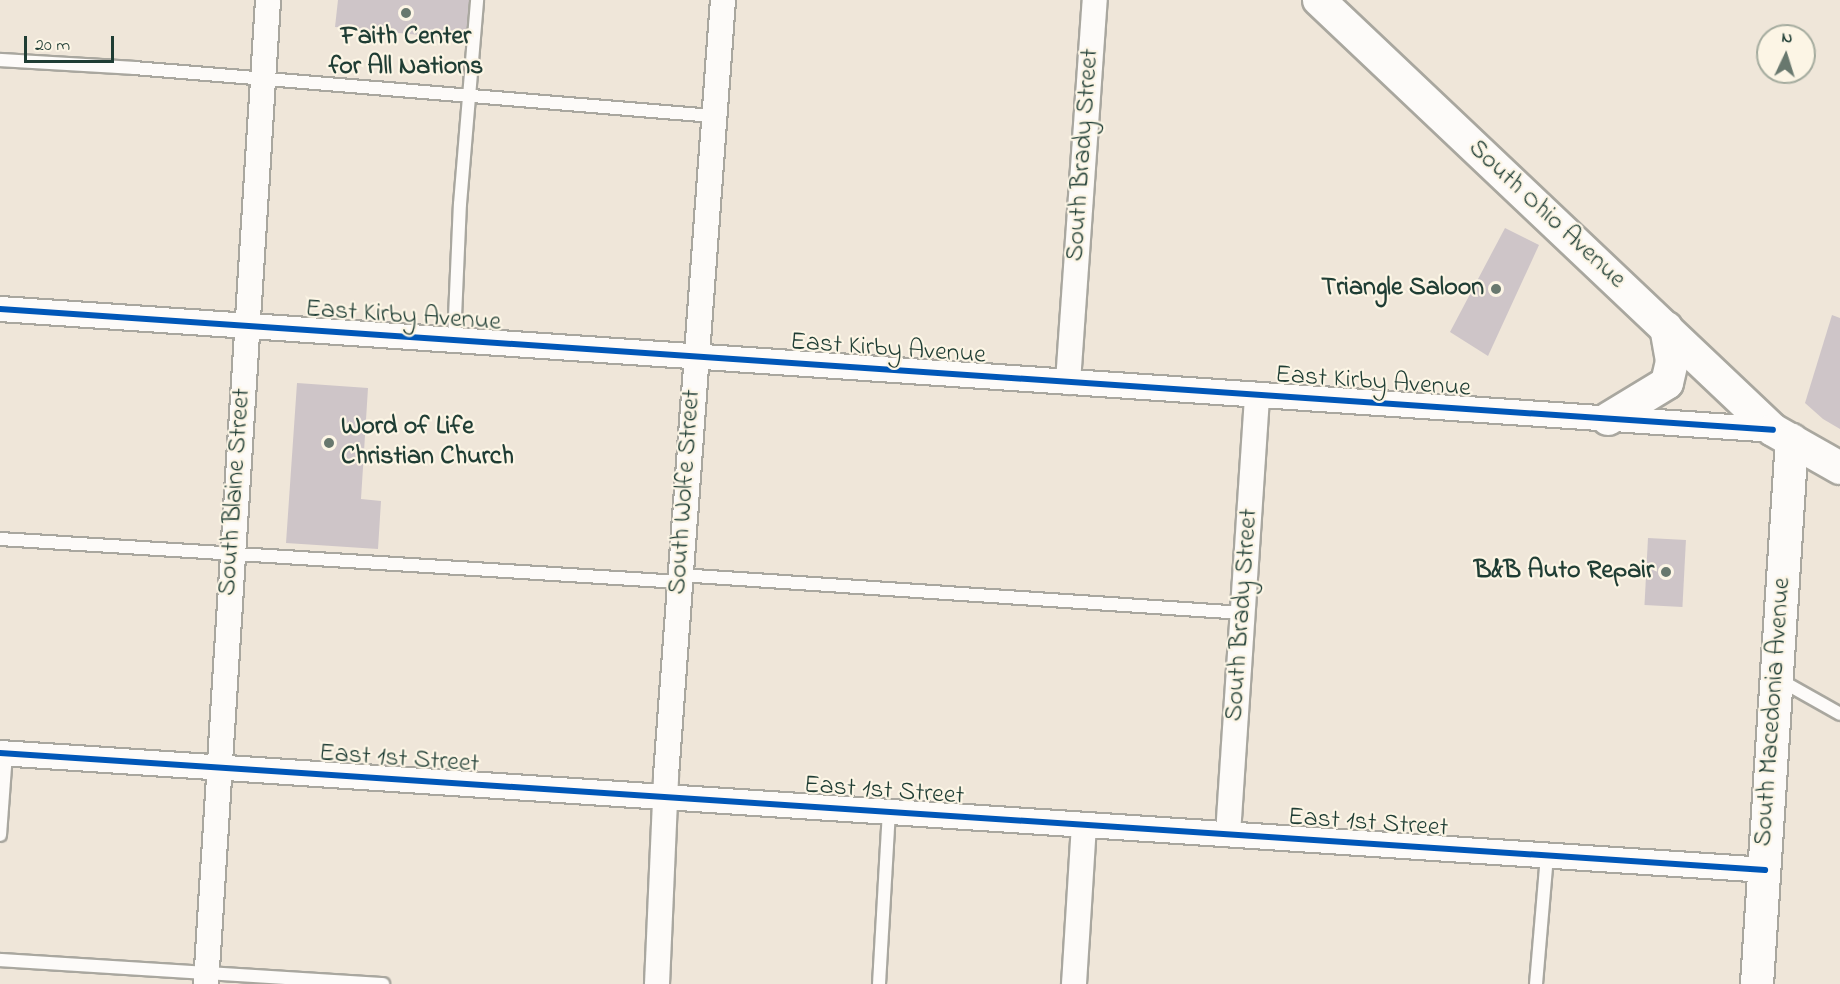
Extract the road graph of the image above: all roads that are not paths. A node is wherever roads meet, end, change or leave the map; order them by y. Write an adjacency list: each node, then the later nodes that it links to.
1 (268, 0): 7 (street, South Blaine Street)
2 (477, 0): 8 (lane)
3 (723, 0): 9 (street, South Wolfe Street)
4 (1095, 0): 15 (street, South Brady Street)
5 (1318, 0): 12 (street, South Ohio Avenue)
6 (0, 60): 7 (lane)
7 (262, 79): 8 (lane); 11 (street, South Blaine Street)
8 (468, 94): 9 (lane); 13 (lane)
9 (713, 116): 14 (street, South Wolfe Street)
10 (0, 309): 11 (street, East Kirby Avenue)
11 (246, 326): 13 (street, East Kirby Avenue); 21 (street, South Blaine Street)
12 (1666, 328): 17 (street); 18 (street, South Ohio Avenue)
13 (454, 340): 14 (street, East Kirby Avenue)
14 (695, 357): 15 (street, East Kirby Avenue); 22 (street, South Wolfe Street)
15 (1068, 382): 16 (street, East Kirby Avenue)
16 (1257, 395): 17 (street, East Kirby Avenue); 23 (street, South Brady Street)
17 (1608, 419): 18 (street, East Kirby Avenue)
18 (1783, 435): 19 (street, South Ohio Avenue); 24 (street, South Macedonia Avenue)
19 (1840, 468)
20 (0, 539): 21 (lane)
21 (232, 554): 22 (lane); 27 (street, South Blaine Street)
22 (680, 579): 23 (lane); 28 (street, South Wolfe Street)
23 (1243, 613): 32 (street, South Brady Street)
24 (1776, 678): 25 (lane); 34 (street, South Macedonia Avenue)
25 (1840, 714)
26 (3, 753): 27 (street, East 1st Street); 31 (lane)
27 (219, 767): 28 (street, East 1st Street); 36 (street, South Blaine Street)
28 (667, 797): 29 (street, East 1st Street); 38 (street, South Wolfe Street)
29 (889, 812): 30 (street, East 1st Street); 39 (lane)
30 (1084, 825): 32 (street, East 1st Street); 40 (street)
31 (0, 834)
32 (1228, 834): 33 (street, East 1st Street)
33 (1547, 856): 34 (street, East 1st Street); 41 (lane)
34 (1764, 870): 42 (street, South Macedonia Avenue)
35 (0, 960): 36 (lane)
36 (207, 978): 37 (lane)
37 (383, 984)
38 (657, 984)
39 (879, 984)
40 (1074, 984)
41 (1536, 984)
42 (1757, 984)

